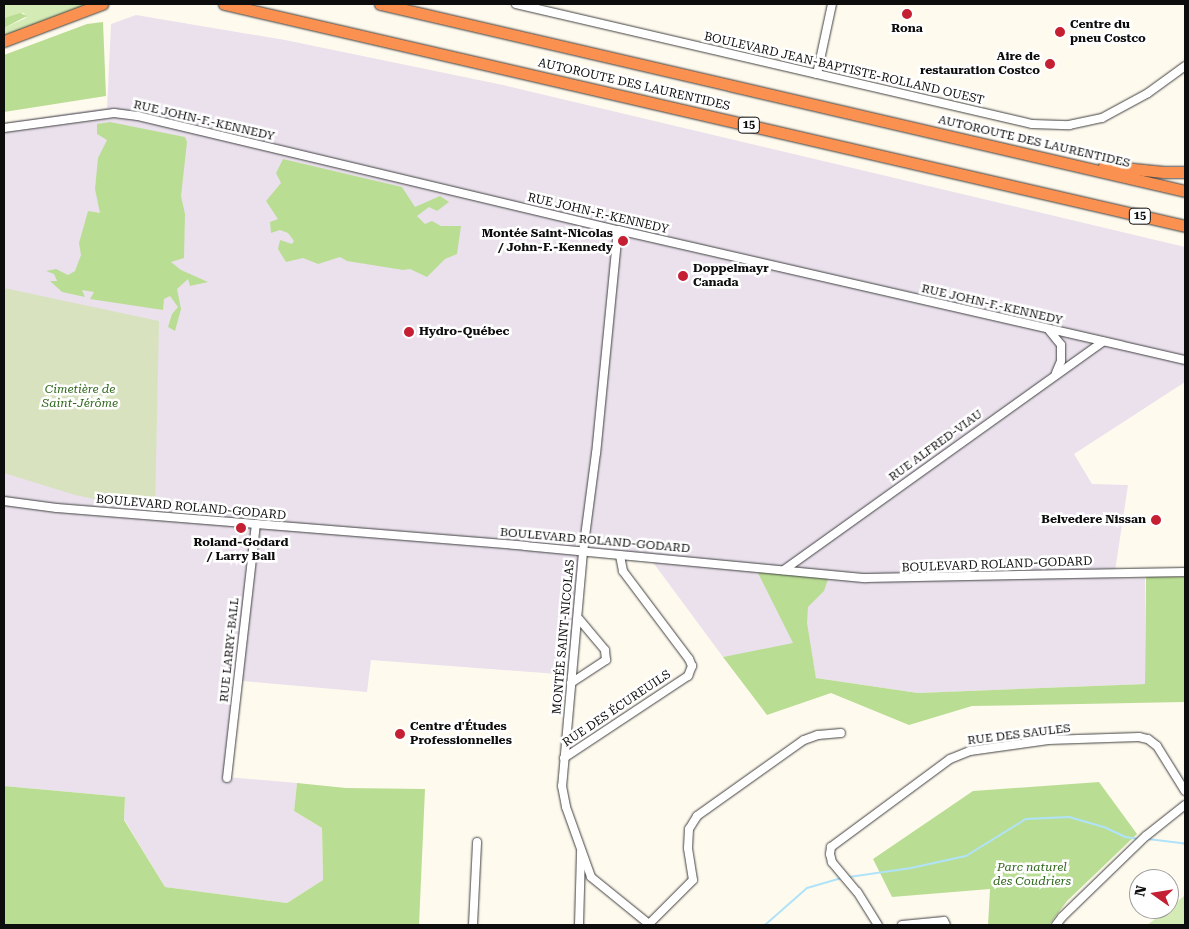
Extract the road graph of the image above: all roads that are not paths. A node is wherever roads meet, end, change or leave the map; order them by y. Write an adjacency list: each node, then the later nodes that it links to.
1 (102, 4): 6 (highway)
2 (224, 4): 13 (highway, AUTOROUTE DES LAURENTIDES / 15)
3 (380, 4): 10 (highway, AUTOROUTE DES LAURENTIDES)
4 (516, 4): 8 (street, BOULEVARD JEAN-BAPTISTE-ROLLAND OUEST)
5 (832, 4): 8 (street)
6 (4, 41)
7 (1185, 66): 8 (street, BOULEVARD JEAN-BAPTISTE-ROLLAND OUEST)
8 (817, 74)
9 (4, 128): 14 (street, RUE JOHN-F.-KENNEDY)
10 (1052, 160): 11 (highway); 12 (highway, AUTOROUTE DES LAURENTIDES)
11 (1185, 172)
12 (1185, 191)
13 (1185, 226)
14 (618, 230): 15 (street, RUE JOHN-F.-KENNEDY); 21 (street, MONTÉE SAINT-NICOLAS)
15 (1046, 329): 16 (street, RUE JOHN-F.-KENNEDY); 18 (street)
16 (1103, 342): 17 (street, RUE JOHN-F.-KENNEDY); 18 (street, RUE ALFRED-VIAU)
17 (1185, 360)
18 (1055, 375): 23 (street, RUE ALFRED-VIAU)
19 (4, 502): 20 (street, BOULEVARD ROLAND-GODARD)
20 (256, 525): 21 (street, BOULEVARD ROLAND-GODARD); 29 (street, RUE LARRY-BALL)
21 (583, 552): 22 (street, BOULEVARD ROLAND-GODARD); 25 (street, MONTÉE SAINT-NICOLAS)
22 (620, 555): 23 (street, BOULEVARD ROLAND-GODARD); 28 (street, RUE DES ÉCUREUILS)
23 (784, 570): 24 (street, BOULEVARD ROLAND-GODARD)
24 (1185, 572)
25 (579, 619): 26 (street, MONTÉE SAINT-NICOLAS); 26 (street)
26 (572, 683): 28 (street, MONTÉE SAINT-NICOLAS)
27 (842, 733): 37 (street)
28 (564, 758): 33 (street, MONTÉE SAINT-NICOLAS)
29 (227, 778)
30 (1185, 791): 38 (street, RUE DES SAULES)
31 (1185, 804): 41 (street)
32 (477, 842): 35 (street)
33 (581, 848): 36 (street); 37 (street, MONTÉE SAINT-NICOLAS)
34 (928, 924): 39 (street); 40 (street)
35 (473, 925)
36 (579, 925)
37 (650, 925)
38 (878, 925)
39 (902, 925)
40 (946, 925)
41 (1056, 925)

